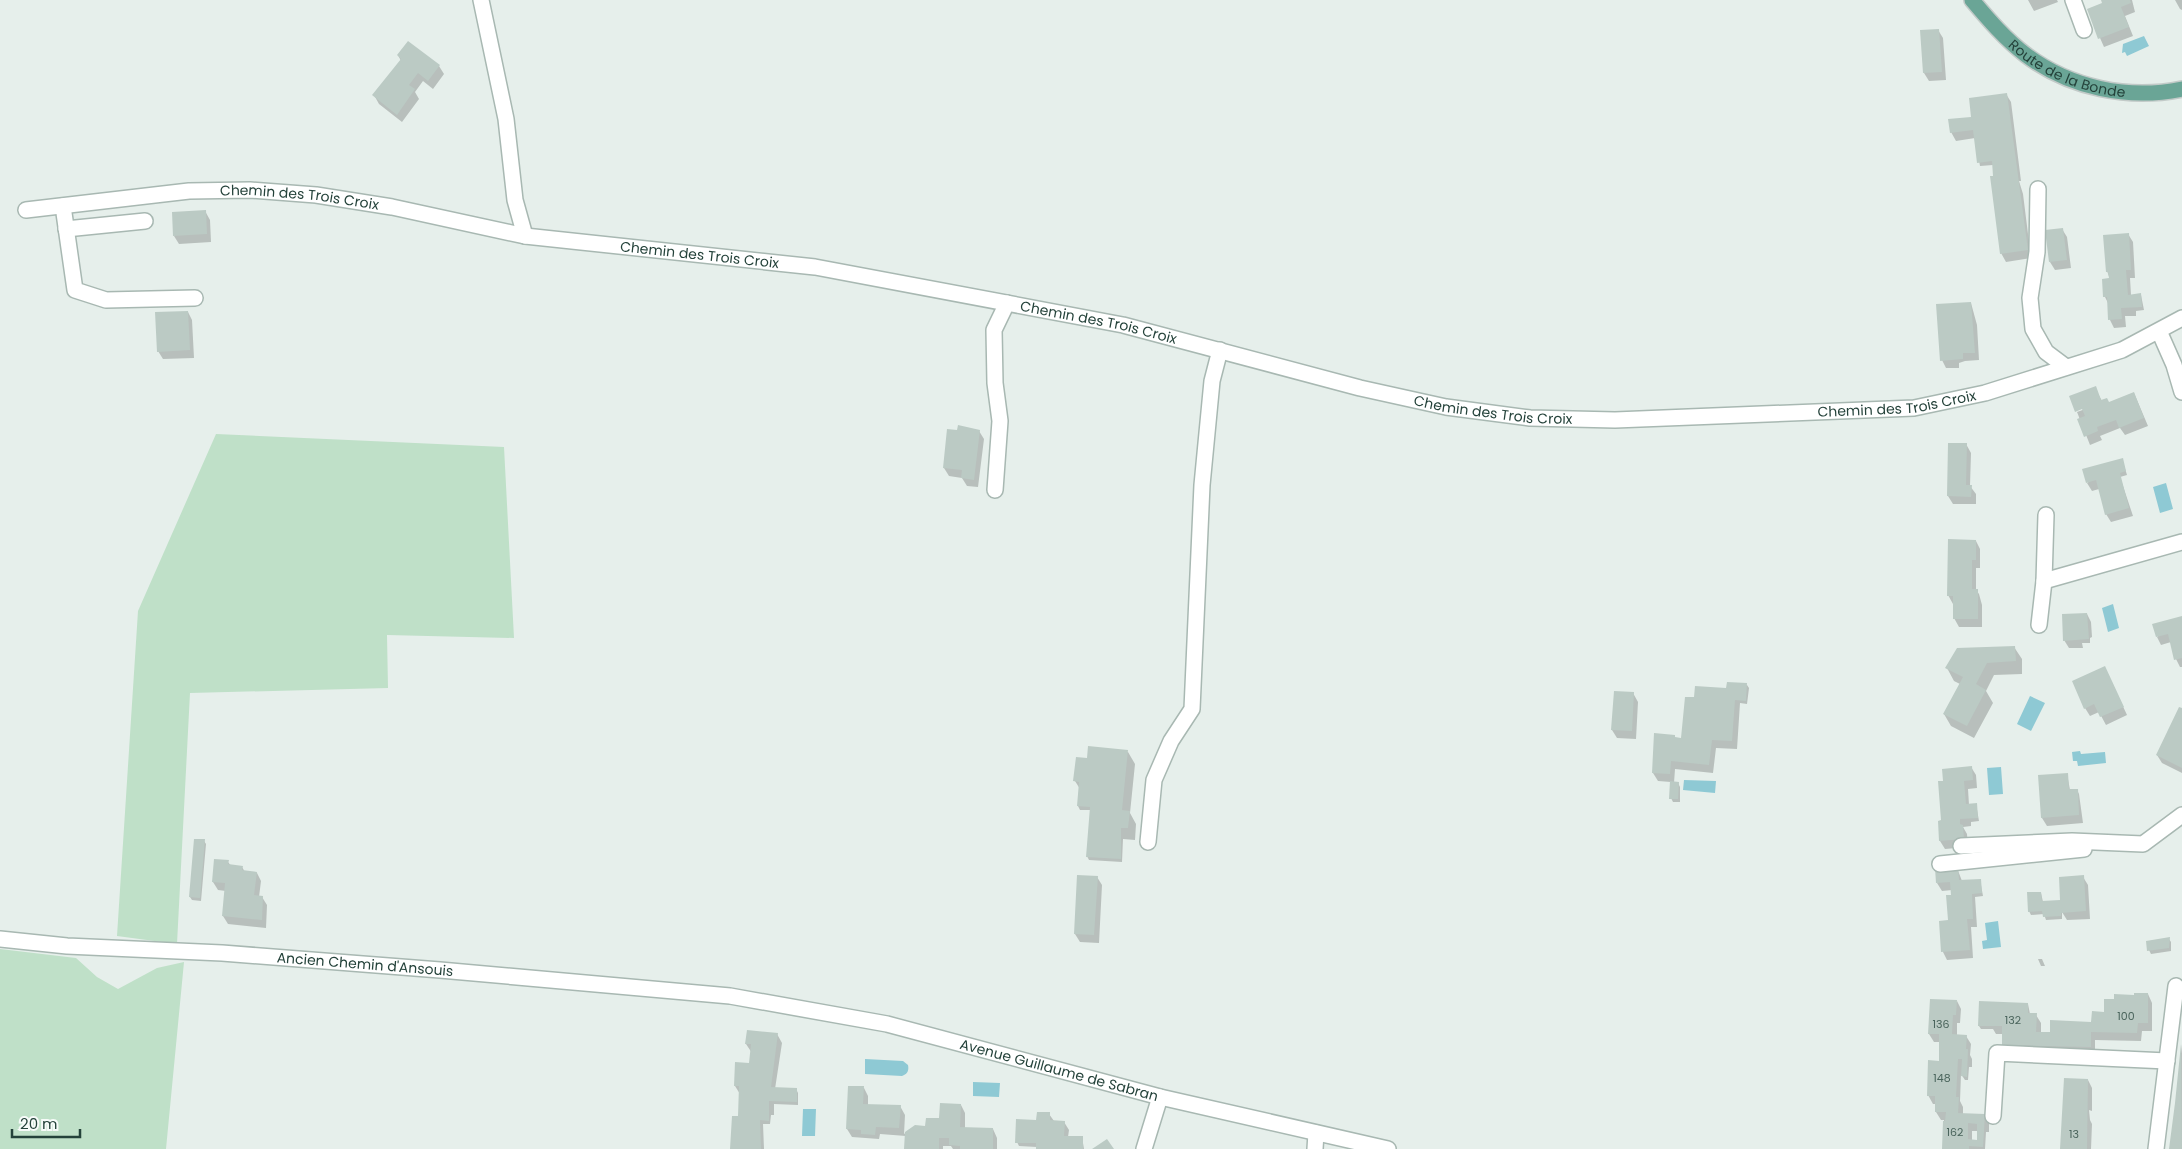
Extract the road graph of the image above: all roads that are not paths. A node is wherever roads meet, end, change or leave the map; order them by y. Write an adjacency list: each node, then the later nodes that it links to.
1 (481, 0): 11 (street)
2 (1972, 0): 5 (main road, Route de la Bonde)
3 (2073, 0): 4 (street)
4 (2084, 30)
5 (2182, 89)
6 (2038, 189): 17 (street)
7 (63, 206): 8 (street, Chemin des Trois Croix); 10 (street); 11 (street, Chemin des Trois Croix)
8 (26, 210)
9 (145, 221): 10 (street)
10 (66, 229): 12 (street)
11 (525, 236): 13 (street, Chemin des Trois Croix)
12 (195, 298)
13 (1007, 303): 16 (street, Chemin des Trois Croix); 19 (street)
14 (2182, 318): 15 (street, Chemin des Trois Croix)
15 (2160, 331): 17 (street, Chemin des Trois Croix); 18 (street)
16 (1220, 350): 17 (street, Chemin des Trois Croix); 25 (street)
17 (2066, 367)
18 (2182, 392)
19 (995, 490)
20 (2046, 515): 22 (street)
21 (2182, 542): 22 (street)
22 (2044, 581): 23 (street)
23 (2039, 625)
24 (2182, 815): 26 (street)
25 (1148, 842)
26 (2110, 843): 27 (street); 28 (street)
27 (1961, 846)
28 (1940, 864)
29 (0, 939): 31 (street, Ancien Chemin d'Ansouis)
30 (2176, 986): 32 (street)
31 (730, 996): 33 (street, Avenue Guillaume de Sabran)
32 (2167, 1061): 34 (street); 39 (street)
33 (1160, 1097): 35 (street, Avenue Guillaume de Sabran); 36 (street)
34 (1993, 1116)
35 (1316, 1132): 37 (street); 38 (street, Avenue Guillaume de Sabran)
36 (1144, 1149)
37 (1314, 1149)
38 (1388, 1149)
39 (2156, 1149)

